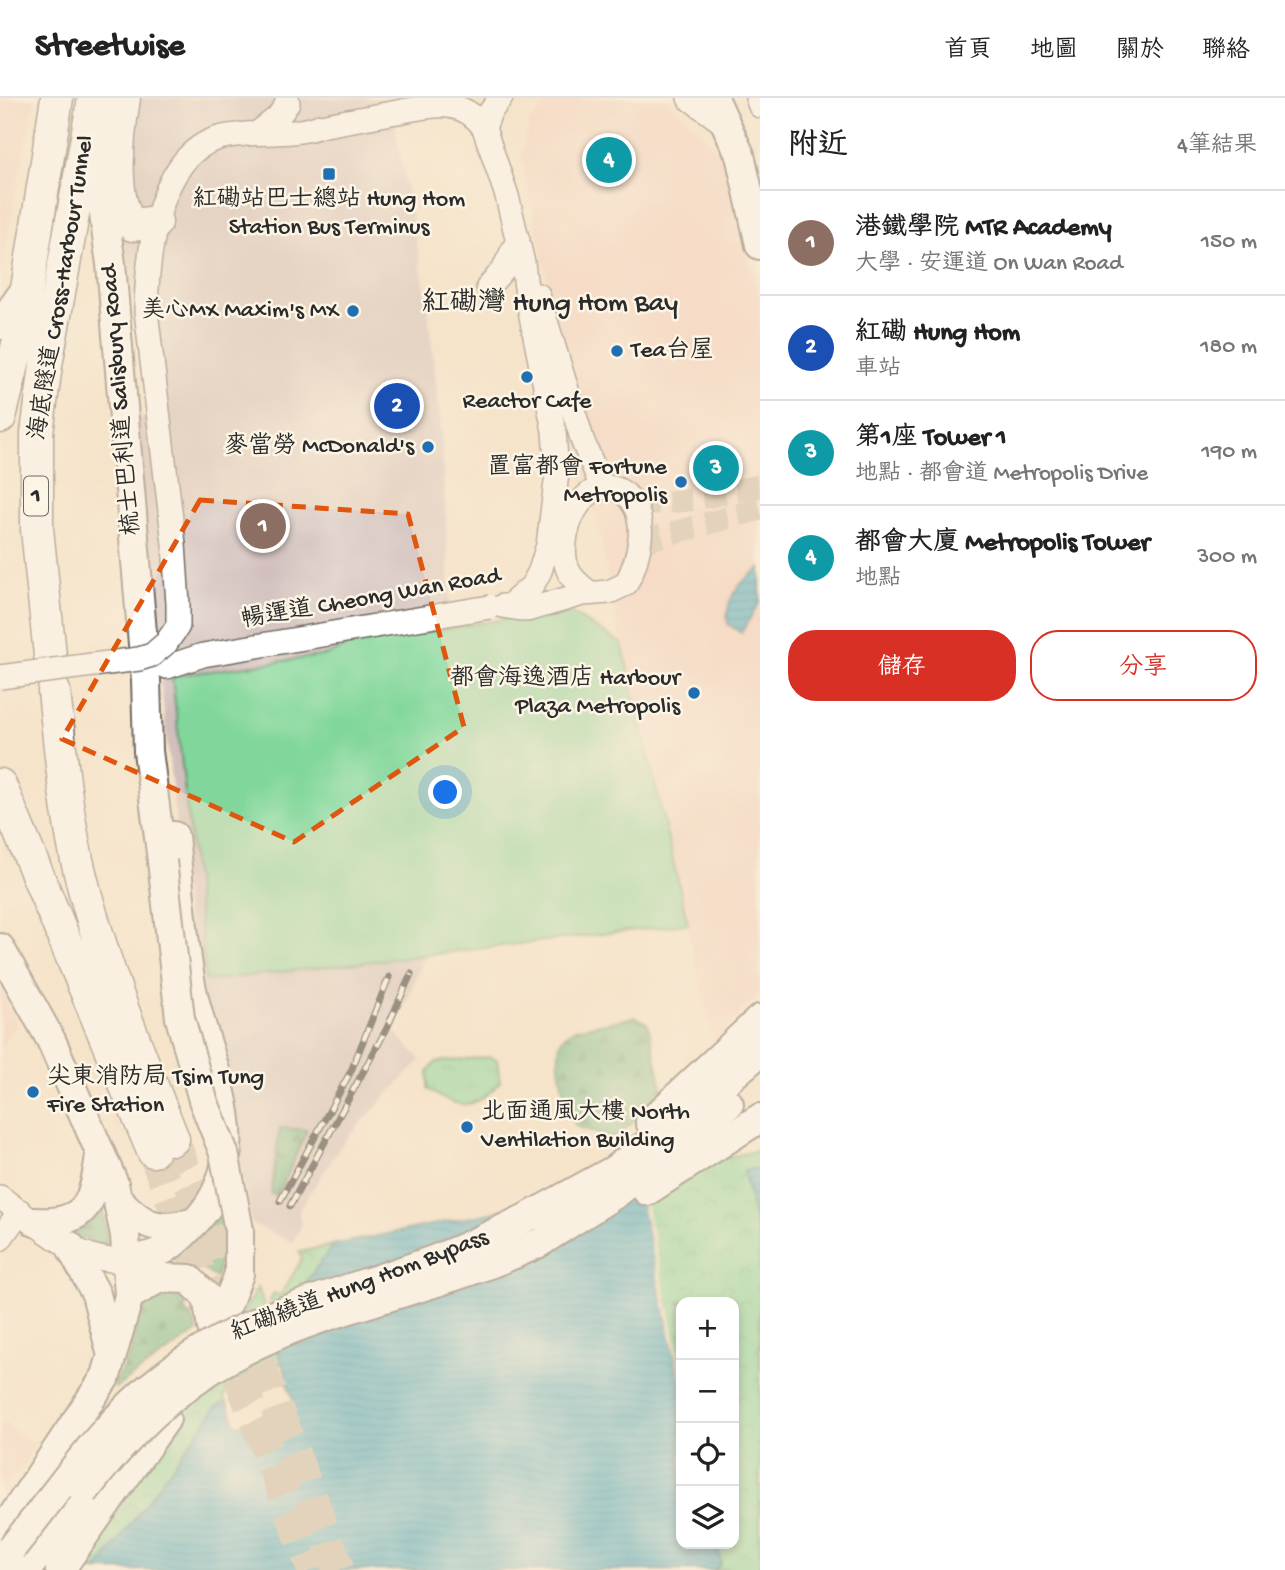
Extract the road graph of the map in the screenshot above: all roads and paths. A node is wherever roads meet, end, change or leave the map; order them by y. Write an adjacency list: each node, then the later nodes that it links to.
1 (57, 98): 21 (highway, 海底隧道 Cross-Harbour Tunnel)
2 (124, 98): 16 (highway)
3 (501, 98): 13 (street)
4 (689, 98): 12 (street)
5 (714, 98): 12 (main road)
6 (736, 98): 15 (main road)
7 (757, 98): 9 (street)
8 (287, 101): 11 (street); 14 (street)
9 (760, 106)
10 (92, 109): 30 (main road, 梳士巴利道 Salisbury Road); 32 (highway, 海底隧道 Cross-Harbour Tunnel / 1)
11 (320, 126): 13 (street, bridge); 14 (street)
12 (729, 127): 18 (main road)
13 (484, 128): 17 (street, 暢運道 Cheong Wan Road)
14 (259, 132): 16 (street)
15 (760, 163)
16 (156, 222): 27 (street)
17 (518, 240): 19 (street, 暢運道 Cheong Wan Road); 20 (street)
18 (760, 245)
19 (523, 263): 24 (street); 26 (street, 暢運道 Cheong Wan Road)
20 (488, 287)
21 (26, 290): 22 (main road); 23 (highway, 海底隧道 Cross-Harbour Tunnel)
22 (0, 325)
23 (0, 417)
24 (602, 487): 25 (street); 25 (street)
25 (590, 593): 26 (street)
26 (509, 606): 28 (street, 暢運道 Cheong Wan Road, bridge)
27 (172, 634): 28 (street); 29 (street, bridge)
28 (203, 655): 31 (street, 暢運道 Cheong Wan Road)
29 (0, 677)
30 (146, 680): 43 (main road, 梳士巴利道 Salisbury Road); 48 (main road, 梳士巴利道 Salisbury Road, bridge)
31 (0, 688)
32 (0, 785)
33 (0, 948): 38 (main road)
34 (760, 1019): 40 (main road)
35 (760, 1052): 40 (main road, 紅磡繞道 Hung Hom Bypass)
36 (760, 1076): 45 (main road, 紅磡繞道 Hung Hom Bypass)
37 (760, 1118): 45 (main road)
38 (100, 1155): 41 (main road); 42 (main road)
39 (0, 1197): 42 (street)
40 (562, 1199): 51 (main road, 紅磡繞道 Hung Hom Bypass, bridge)
41 (119, 1200): 43 (main road); 47 (main road)
42 (28, 1217): 44 (street); 46 (street)
43 (195, 1222): 47 (main road, 梳士巴利道 Salisbury Road)
44 (0, 1239)
45 (539, 1243): 51 (main road, 紅磡繞道 Hung Hom Bypass, bridge)
46 (70, 1246): 47 (street); 49 (main road)
47 (126, 1260): 48 (main road)
48 (129, 1296): 49 (main road)
49 (112, 1358): 51 (main road)
50 (166, 1419): 52 (main road)
51 (14, 1556)
52 (60, 1570)

